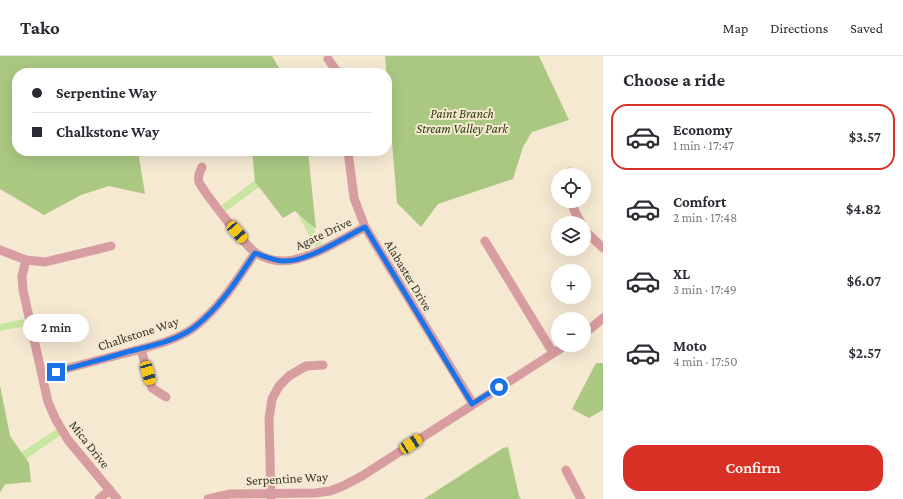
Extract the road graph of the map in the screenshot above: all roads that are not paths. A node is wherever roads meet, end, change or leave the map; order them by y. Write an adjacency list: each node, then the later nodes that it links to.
1 (328, 59): 2 (street)
2 (334, 68)
3 (349, 156): 5 (street, Alabaster Drive)
4 (202, 167): 11 (street)
5 (365, 227): 11 (street, Agate Drive); 20 (street, Alabaster Drive)
6 (591, 237): 9 (street)
7 (486, 241): 16 (street)
8 (111, 246): 12 (street)
9 (603, 248)
10 (0, 250): 12 (street)
11 (255, 253): 15 (street, Chalkstone Way)
12 (26, 260): 18 (street, Mica Drive)
13 (603, 318): 14 (street)
14 (591, 328)
15 (140, 349): 18 (street, Chalkstone Way); 19 (street)
16 (553, 353): 20 (street, Serpentine Way)
17 (322, 365): 23 (street)
18 (42, 375): 22 (street, Mica Drive)
19 (166, 398)
20 (472, 404): 23 (street, Serpentine Way)
21 (566, 470): 27 (street)
22 (110, 490): 24 (street); 25 (street, Mica Drive)
23 (271, 496): 26 (street, Serpentine Way)
24 (99, 499)
25 (117, 499)
26 (208, 499)
27 (581, 499)

